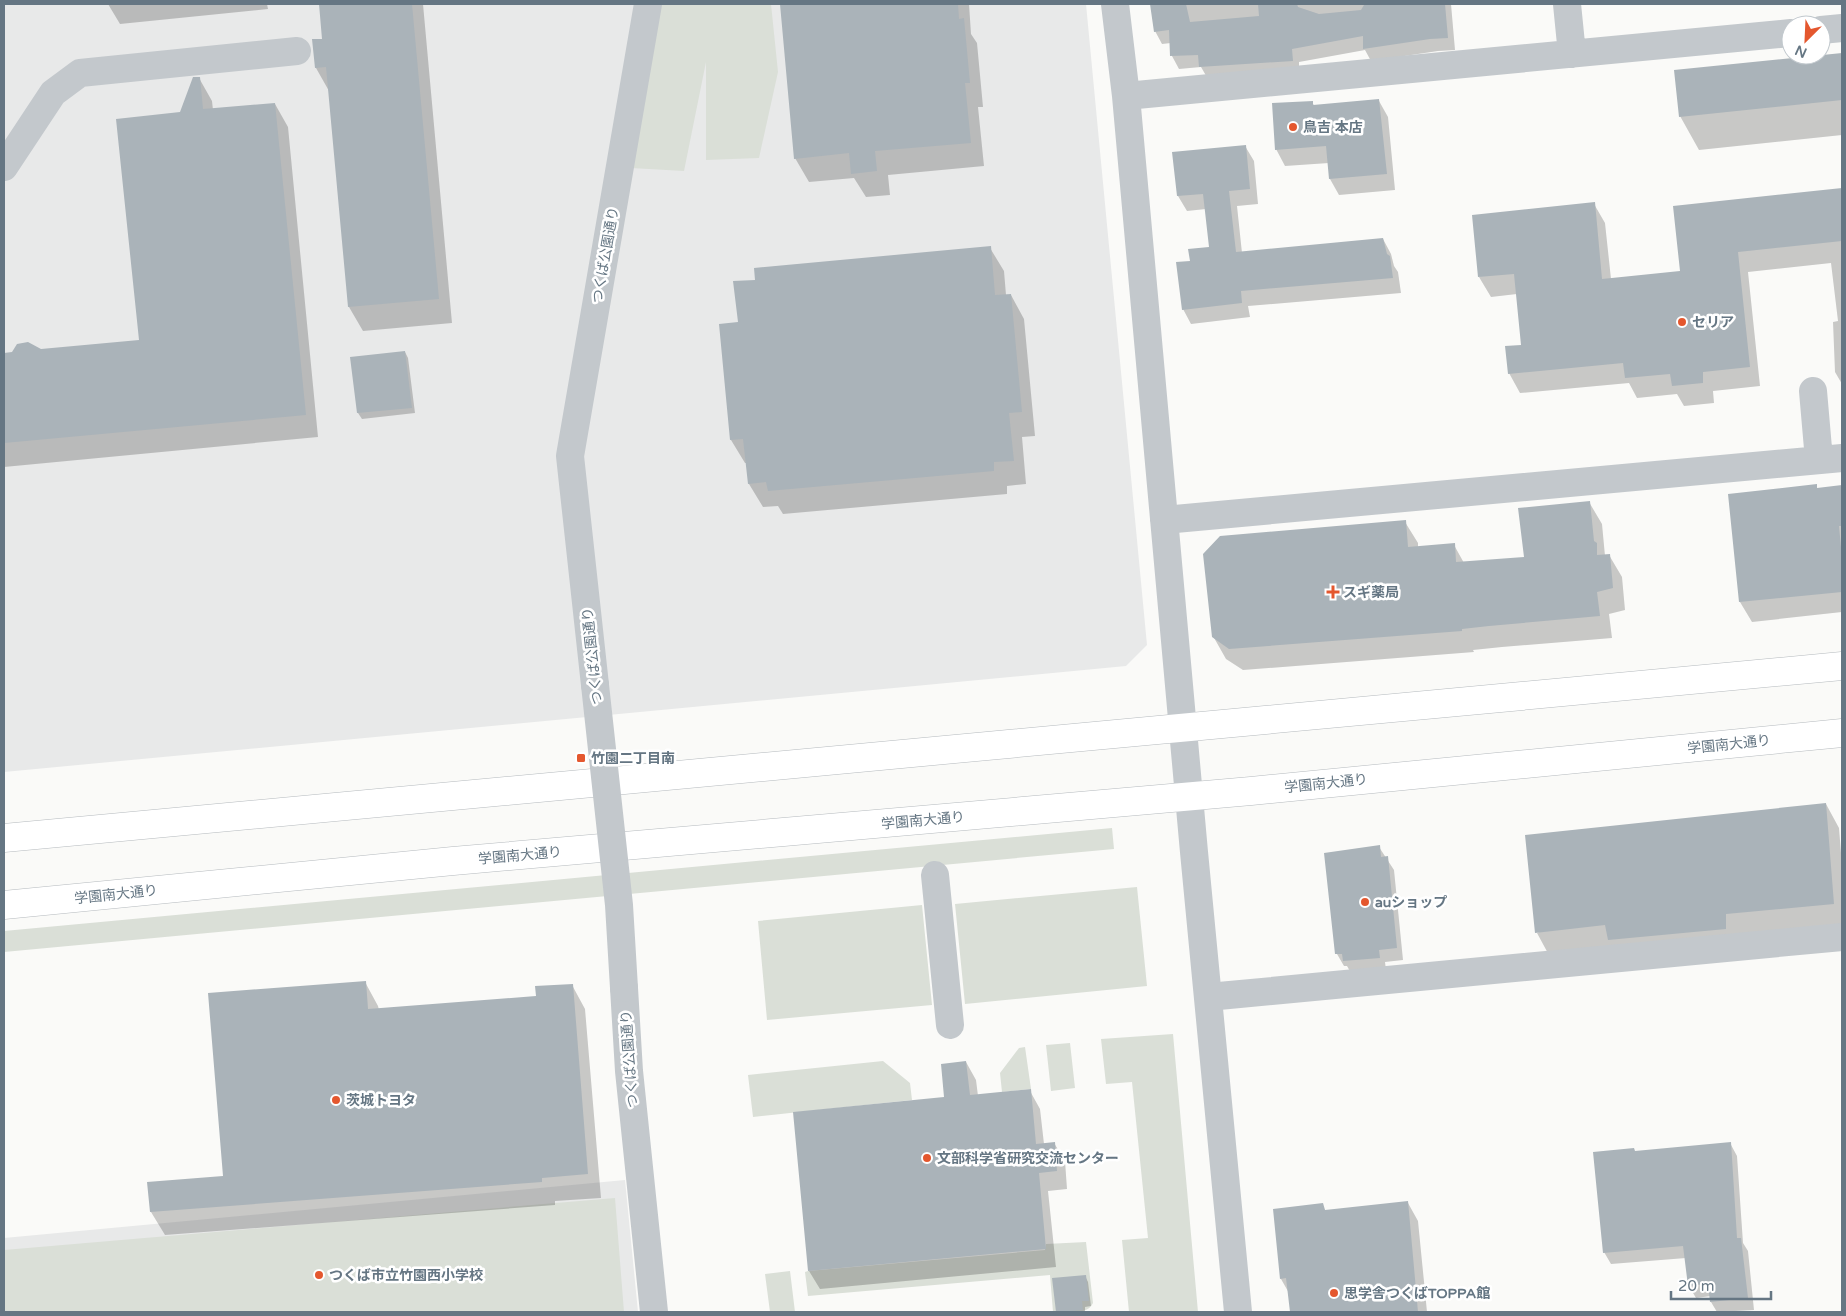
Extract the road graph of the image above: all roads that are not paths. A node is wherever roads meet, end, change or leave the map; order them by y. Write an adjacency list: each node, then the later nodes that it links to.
1 (648, 4): 22 (street, つくば公園通り, bridge)
2 (1115, 4): 7 (street)
3 (1567, 4): 6 (street)
4 (1781, 34): 6 (street)
5 (297, 51): 8 (street)
6 (1572, 54): 7 (street)
7 (1126, 96): 11 (street)
8 (4, 167)
9 (1813, 391): 10 (street)
10 (1831, 459): 11 (street)
11 (1164, 520): 13 (street)
12 (1842, 666): 13 (main road)
13 (1183, 728): 15 (street); 16 (main road)
14 (1842, 733): 15 (main road, 学園南大通り)
15 (1189, 796): 18 (main road, 学園南大通り); 20 (street)
16 (4, 838)
17 (935, 875): 21 (street)
18 (4, 905)
19 (1842, 937): 20 (street)
20 (1208, 998): 23 (street)
21 (950, 1025)
22 (654, 1312)
23 (1238, 1312)

